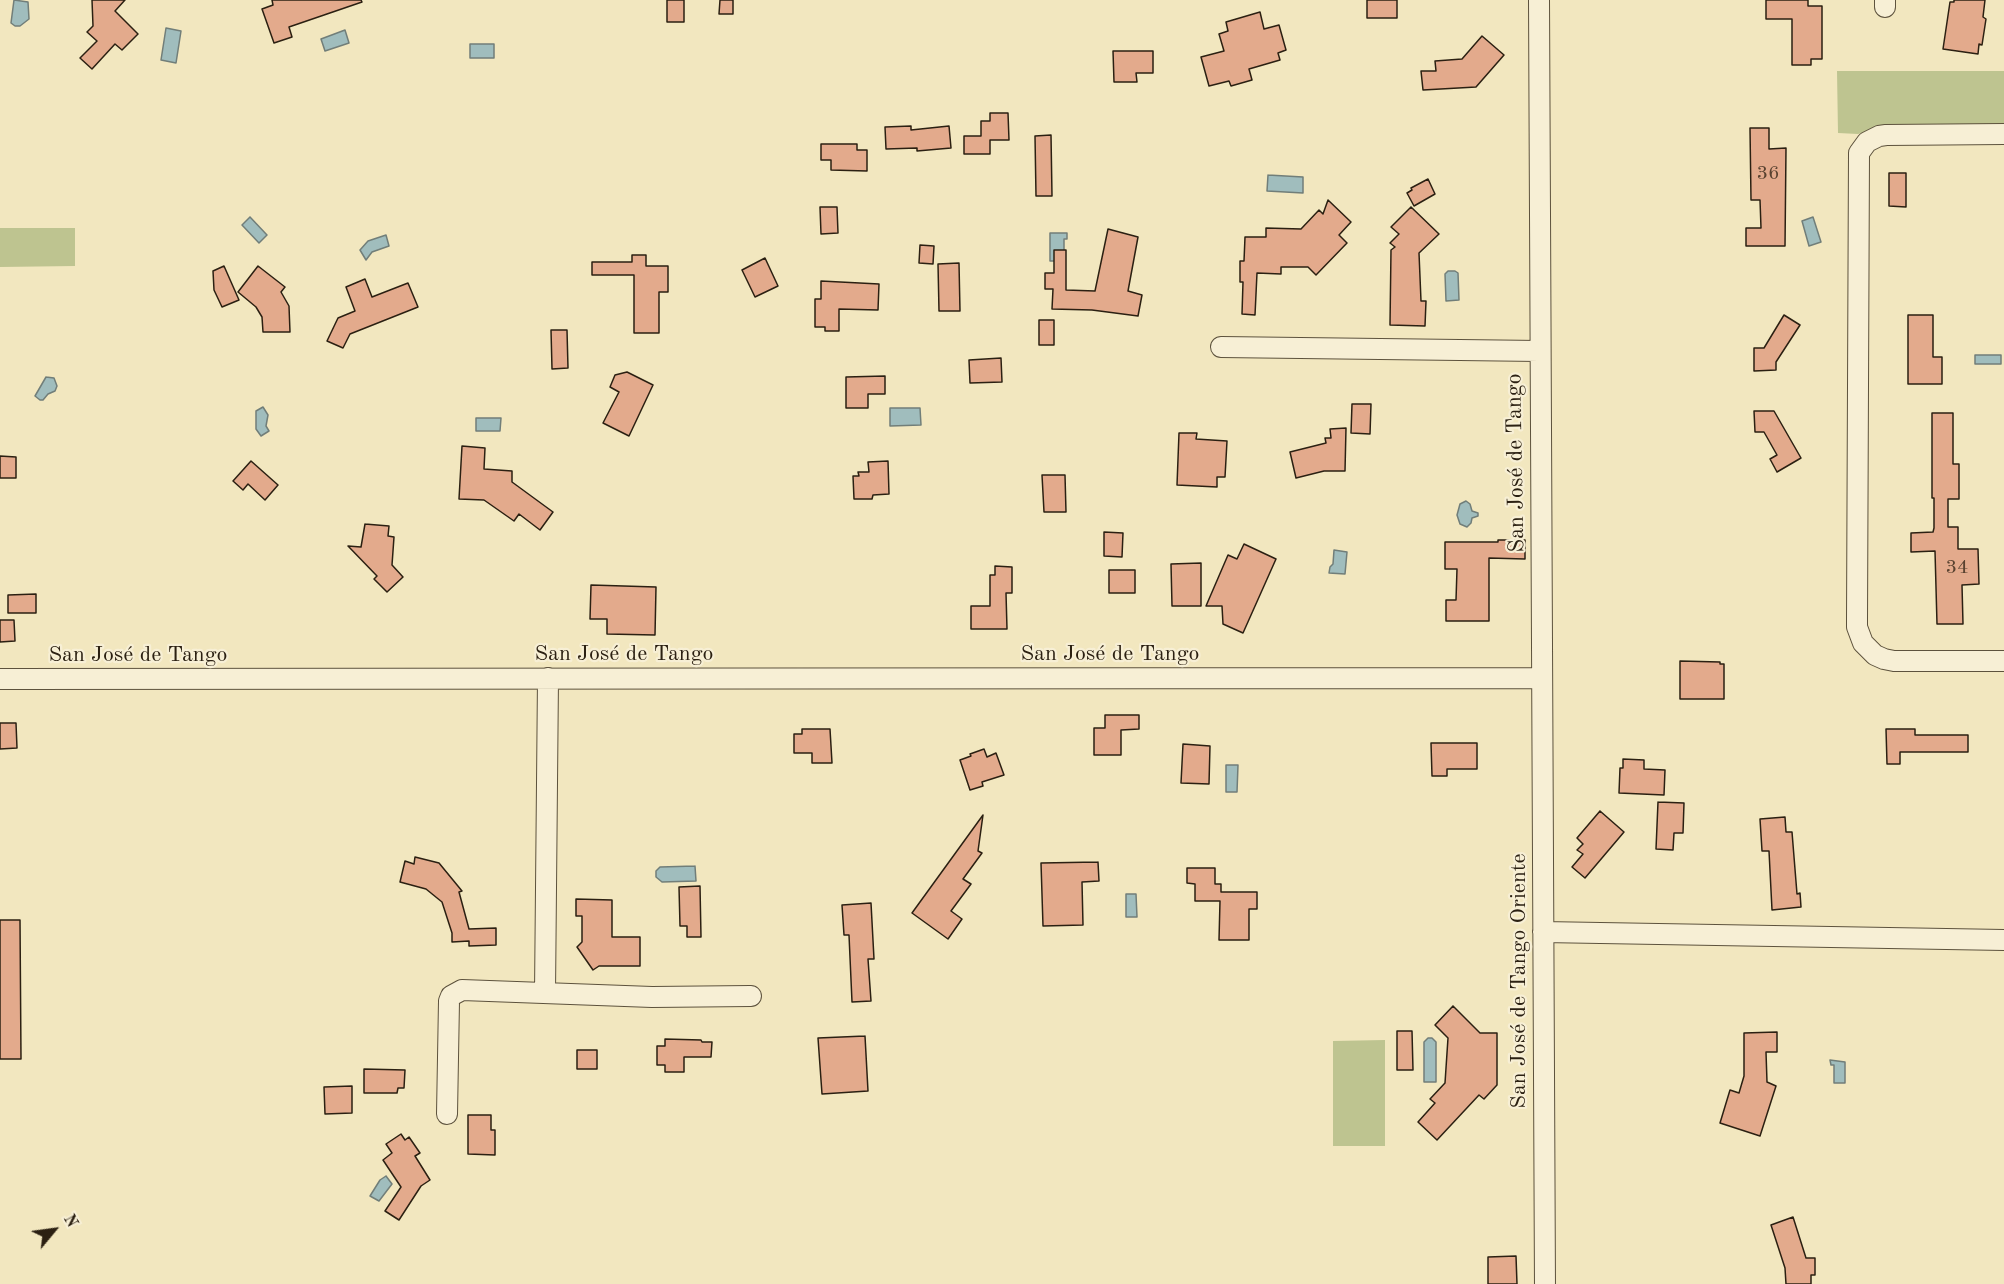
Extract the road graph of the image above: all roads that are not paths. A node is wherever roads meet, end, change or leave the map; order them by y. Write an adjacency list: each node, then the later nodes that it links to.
1 (1539, 0): 4 (street, San José de Tango)
2 (2004, 134): 5 (street)
3 (1221, 347): 4 (street)
4 (1539, 351): 7 (street, San José de Tango)
5 (2004, 661)
6 (548, 678): 7 (street, San José de Tango); 8 (street, San José de Tango); 11 (street)
7 (1542, 678): 9 (street, San José de Tango Oriente)
8 (0, 679)
9 (1543, 932): 10 (street); 14 (street, San José de Tango Oriente)
10 (2004, 940)
11 (545, 993): 12 (street); 13 (street)
12 (752, 996)
13 (447, 1114)
14 (1545, 1284)

